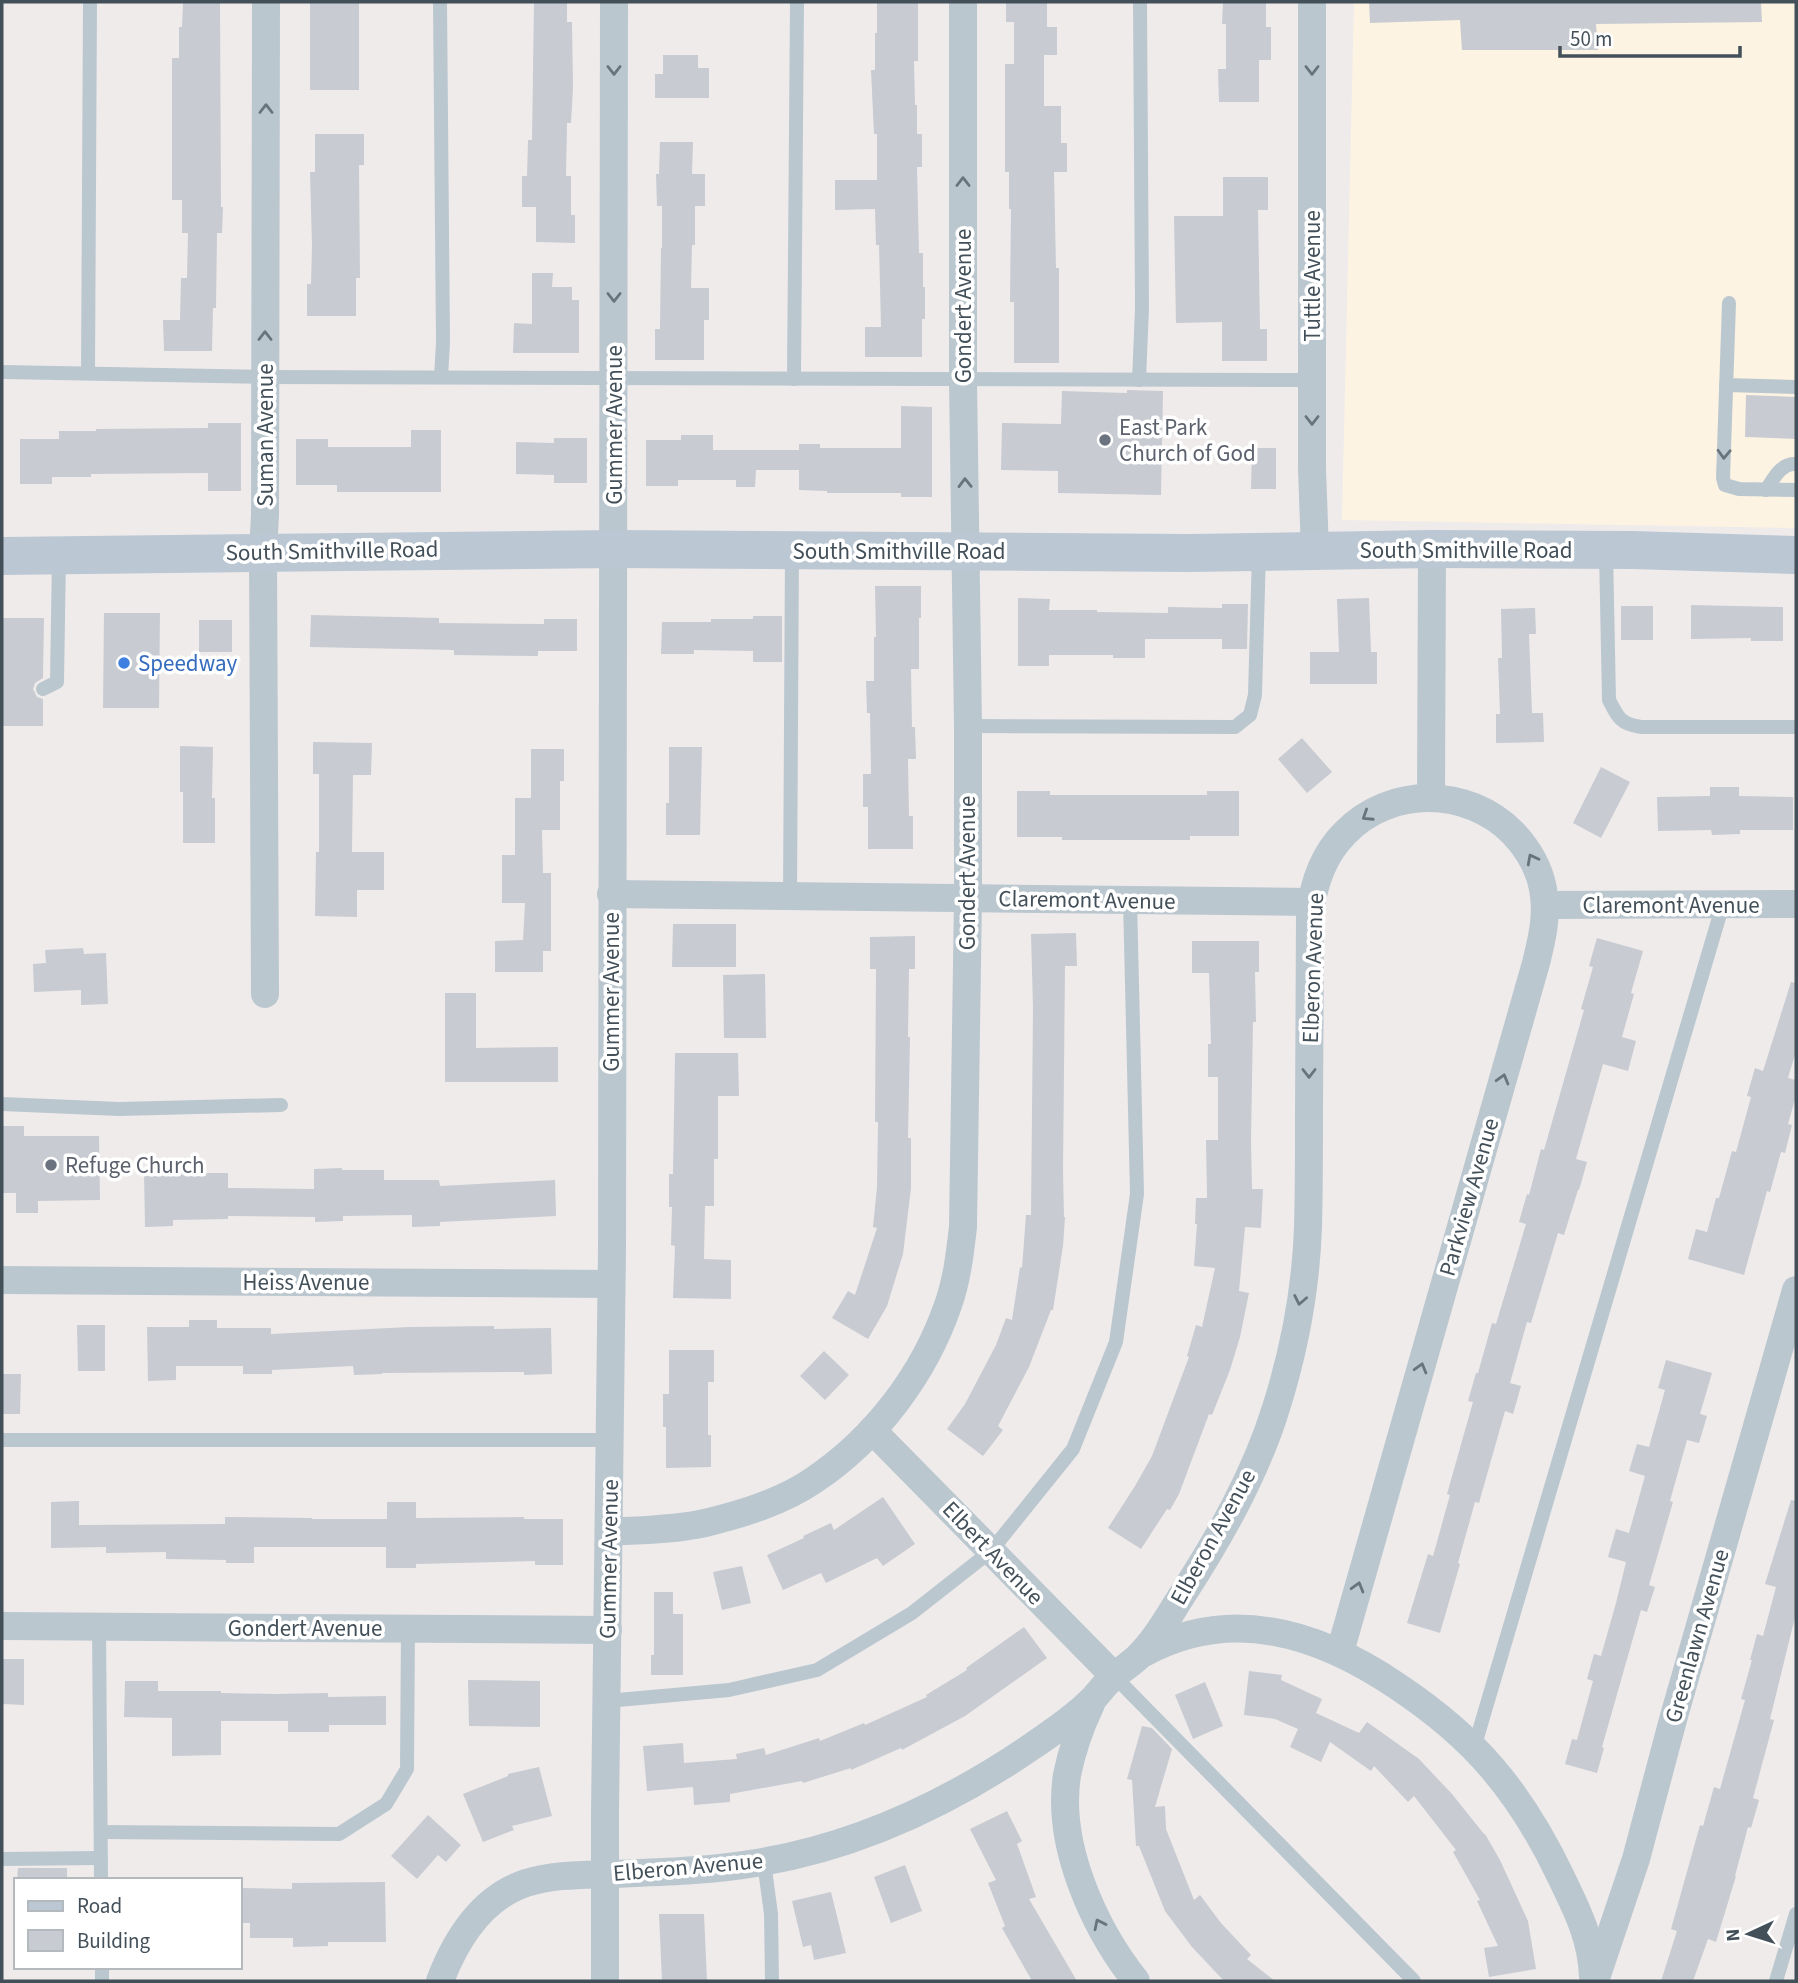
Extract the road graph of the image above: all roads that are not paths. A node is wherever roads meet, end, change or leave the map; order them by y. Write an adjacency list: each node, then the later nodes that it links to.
1 (90, 2): 11 (lane)
2 (266, 2): 12 (street, Suman Avenue, one-way to 2)
3 (440, 2): 13 (lane)
4 (614, 2): 14 (street, Gummer Avenue, one-way to 14)
5 (797, 2): 15 (lane)
6 (964, 2): 16 (street, Gondert Avenue, one-way to 6)
7 (1140, 2): 17 (lane)
8 (1312, 2): 18 (street, Tuttle Avenue, one-way to 18)
9 (1730, 303): 19 (lane)
10 (2, 372): 11 (lane)
11 (88, 373): 12 (lane)
12 (265, 377): 13 (lane); 30 (street, Suman Avenue)
13 (441, 377): 14 (lane)
14 (614, 377): 15 (lane); 24 (street, Gummer Avenue)
15 (794, 379): 16 (lane)
16 (963, 380): 17 (lane); 28 (street, Gondert Avenue, one-way to 16)
17 (1139, 380): 18 (lane)
18 (1312, 380): 29 (street, Tuttle Avenue, one-way to 29)
19 (1726, 386): 20 (lane); 22 (lane, one-way to 22)
20 (1796, 387)
21 (1796, 464): 22 (lane)
22 (1766, 490): 23 (lane)
23 (1796, 490)
24 (614, 549): 26 (main road, South Smithville Road); 30 (main road, South Smithville Road); 39 (street, Gummer Avenue)
25 (1432, 549): 27 (main road, South Smithville Road); 29 (main road, South Smithville Road); 38 (street)
26 (792, 550): 28 (main road, South Smithville Road); 40 (lane)
27 (1606, 550): 32 (main road, South Smithville Road); 37 (lane)
28 (966, 551): 31 (main road, South Smithville Road); 36 (street, Gondert Avenue)
29 (1315, 551): 31 (main road, South Smithville Road)
30 (263, 552): 34 (main road, South Smithville Road); 47 (street, Suman Avenue)
31 (1259, 552): 36 (lane)
32 (1796, 555)
33 (2, 556): 34 (main road, South Smithville Road)
34 (59, 556): 35 (lane)
35 (43, 688)
36 (968, 726): 41 (street, Gondert Avenue)
37 (1796, 727)
38 (1431, 798): 43 (street, Elberon Avenue, one-way to 43); 46 (street, Parkview Avenue, one-way to 38)
39 (611, 894): 40 (street, Claremont Avenue); 51 (street, Gummer Avenue)
40 (790, 897): 41 (street, Claremont Avenue)
41 (968, 898): 42 (street, Claremont Avenue); 53 (street, Gondert Avenue)
42 (1130, 900): 43 (street, Claremont Avenue); 57 (lane)
43 (1311, 902): 63 (street, Elberon Avenue, one-way to 63)
44 (1723, 904): 45 (street, Claremont Avenue); 46 (street, Claremont Avenue); 67 (lane)
45 (1796, 904)
46 (1545, 905): 62 (street, Parkview Avenue, one-way to 46)
47 (265, 994)
48 (2, 1104): 49 (lane)
49 (281, 1105)
50 (2, 1280): 51 (street, Heiss Avenue)
51 (611, 1284): 55 (street, Gummer Avenue)
52 (1796, 1290): 80 (street, Greenlawn Avenue)
53 (872, 1430): 56 (street, Gondert Avenue); 57 (street, Elbert Avenue)
54 (2, 1440): 55 (lane)
55 (610, 1440): 56 (street, Gummer Avenue)
56 (609, 1532): 61 (street, Gummer Avenue)
57 (991, 1550): 64 (street, Elbert Avenue); 65 (lane)
58 (2, 1626): 59 (street, Gondert Avenue)
59 (99, 1627): 60 (street, Gondert Avenue); 68 (lane)
60 (408, 1628): 61 (street, Gondert Avenue); 68 (lane)
61 (608, 1630): 65 (street, Gummer Avenue)
62 (1340, 1652): 63 (street); 67 (street)
63 (1139, 1657): 64 (street, Elberon Avenue)
64 (1114, 1676): 66 (street, Elberon Avenue); 79 (lane)
65 (607, 1700): 72 (street, Gummer Avenue)
66 (1093, 1700): 71 (street, Elberon Avenue); 78 (street, one-way to 66)
67 (1474, 1748): 80 (street)
68 (101, 1832): 69 (lane)
69 (101, 1858): 70 (lane); 73 (lane)
70 (2, 1859)
71 (764, 1862): 72 (street, Elberon Avenue); 77 (lane)
72 (605, 1874): 75 (street, Elberon Avenue); 76 (street, Gummer Avenue)
73 (102, 1878)
74 (1796, 1914): 81 (lane)
75 (440, 1981)
76 (605, 1981)
77 (772, 1981)
78 (1136, 1981)
79 (1414, 1981)
80 (1594, 1981)
81 (1776, 1981)

